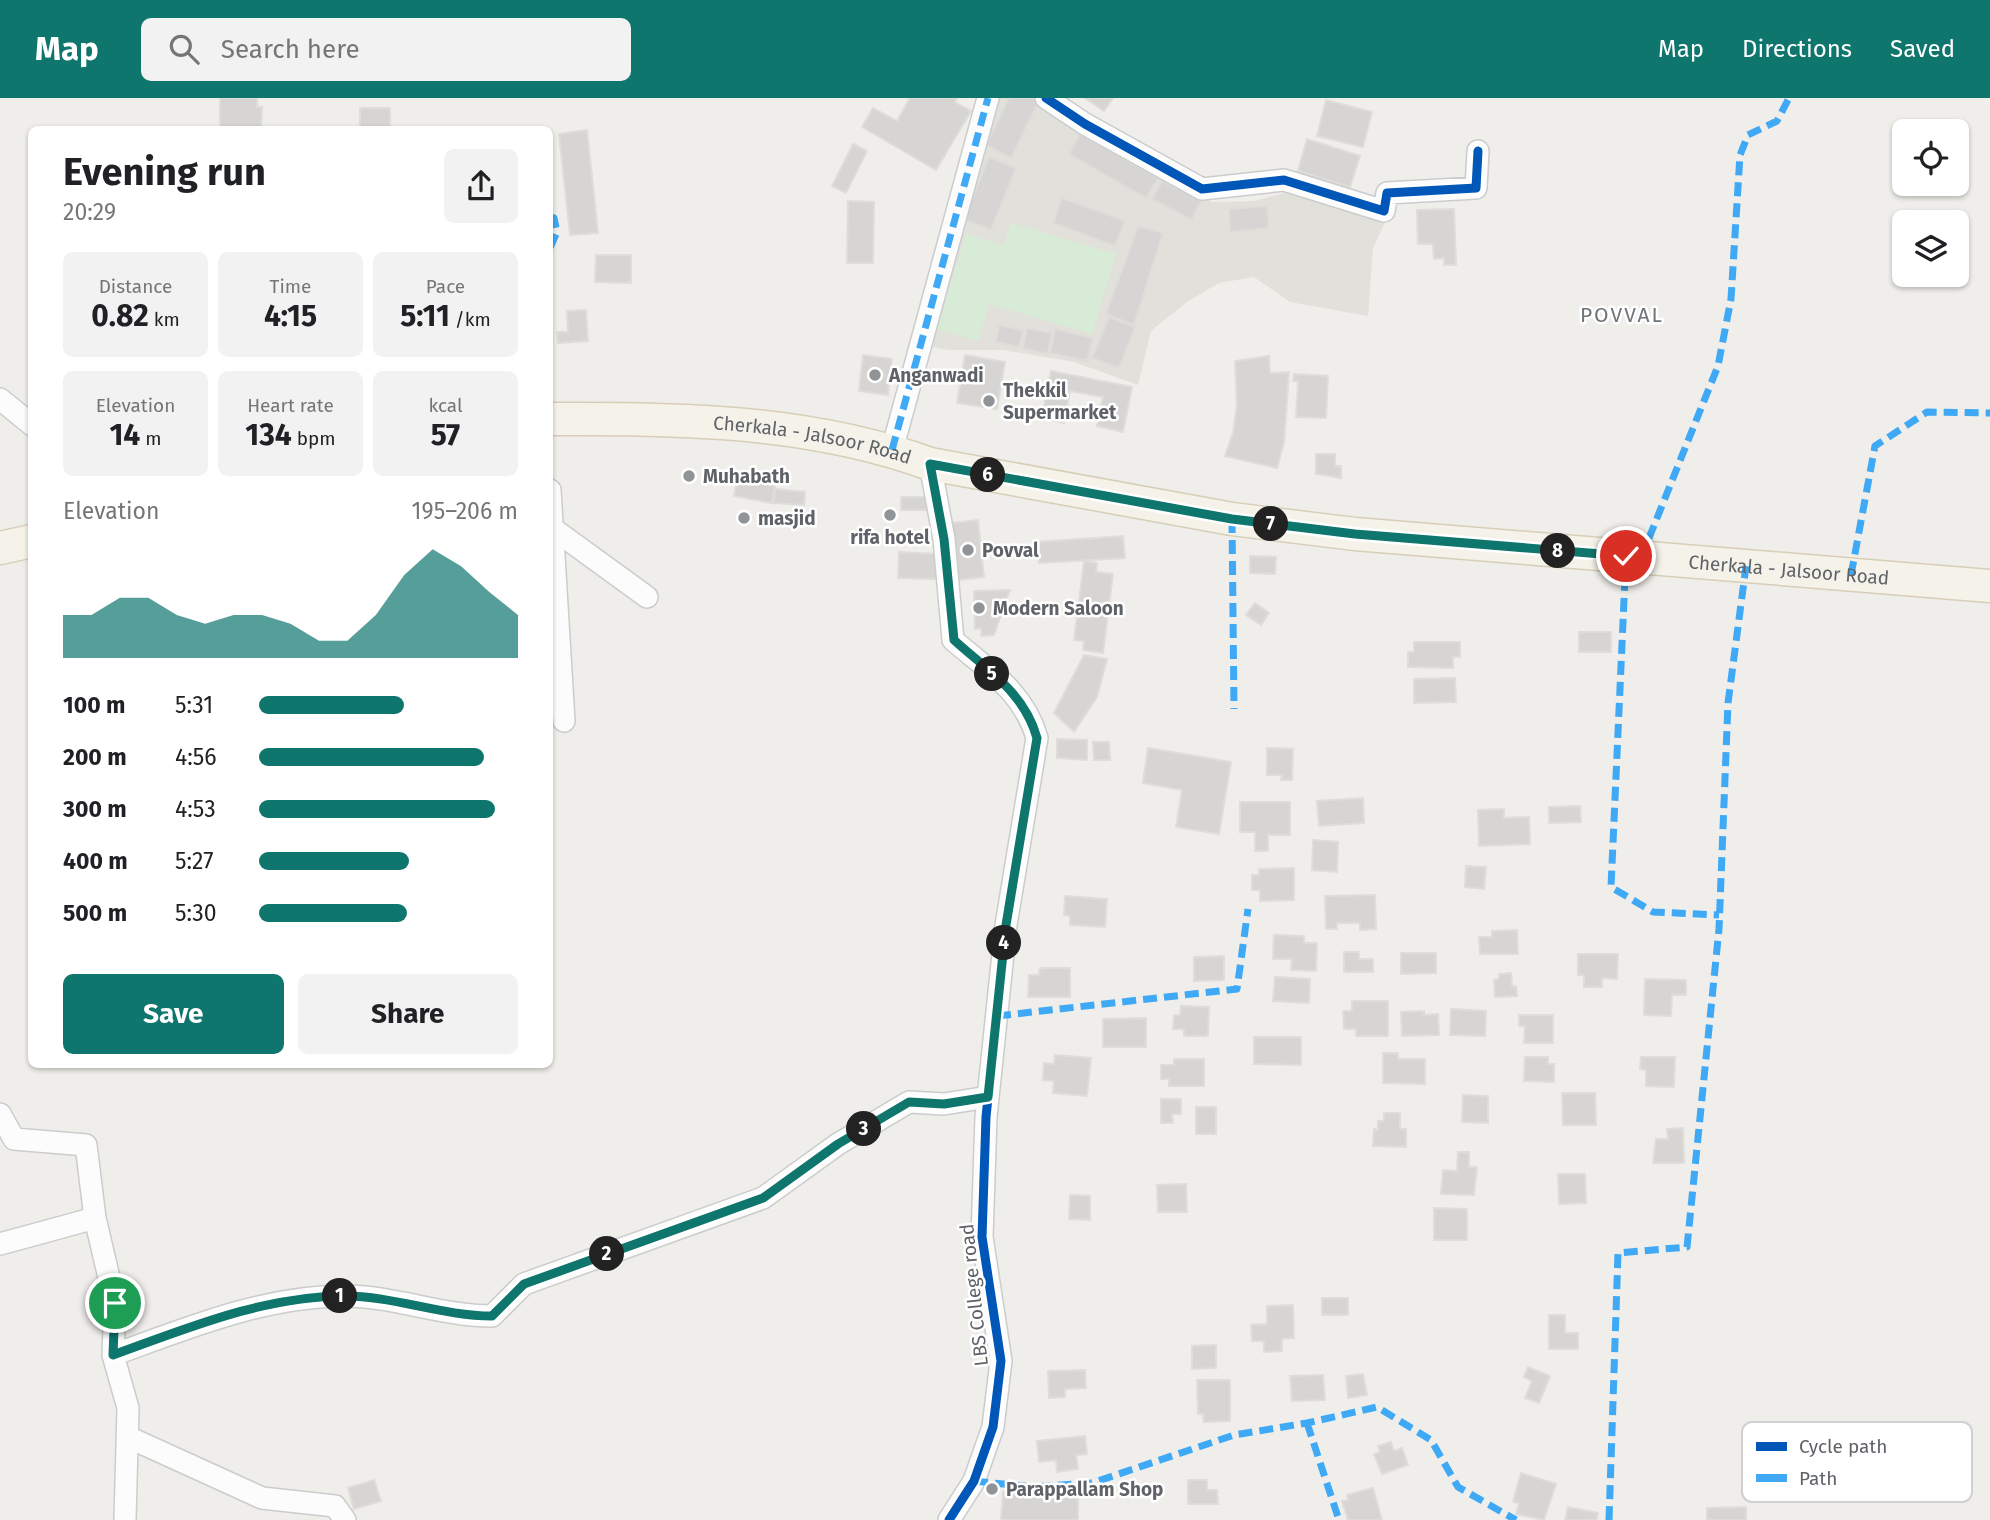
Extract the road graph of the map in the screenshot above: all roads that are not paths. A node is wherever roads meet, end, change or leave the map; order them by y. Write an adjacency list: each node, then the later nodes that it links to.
1 (988, 98): 7 (street)
2 (1046, 98): 3 (street)
3 (1478, 151)
4 (0, 399): 6 (street)
5 (553, 419): 7 (main road, Cherkala - Jalsoor Road)
6 (28, 422)
7 (892, 450): 8 (main road, Cherkala - Jalsoor Road)
8 (930, 464): 13 (main road, Cherkala - Jalsoor Road); 16 (street, LBS College road)
9 (553, 529): 14 (street)
10 (28, 542): 12 (main road)
11 (553, 544): 15 (street)
12 (0, 548)
13 (1990, 586)
14 (647, 597)
15 (564, 721)
16 (988, 1097): 20 (street); 24 (street, LBS College road)
17 (0, 1114): 18 (street)
18 (95, 1218): 19 (street); 20 (street)
19 (0, 1244)
20 (113, 1355): 21 (street)
21 (128, 1437): 22 (street); 23 (street)
22 (125, 1520)
23 (345, 1520)
24 (949, 1520)

